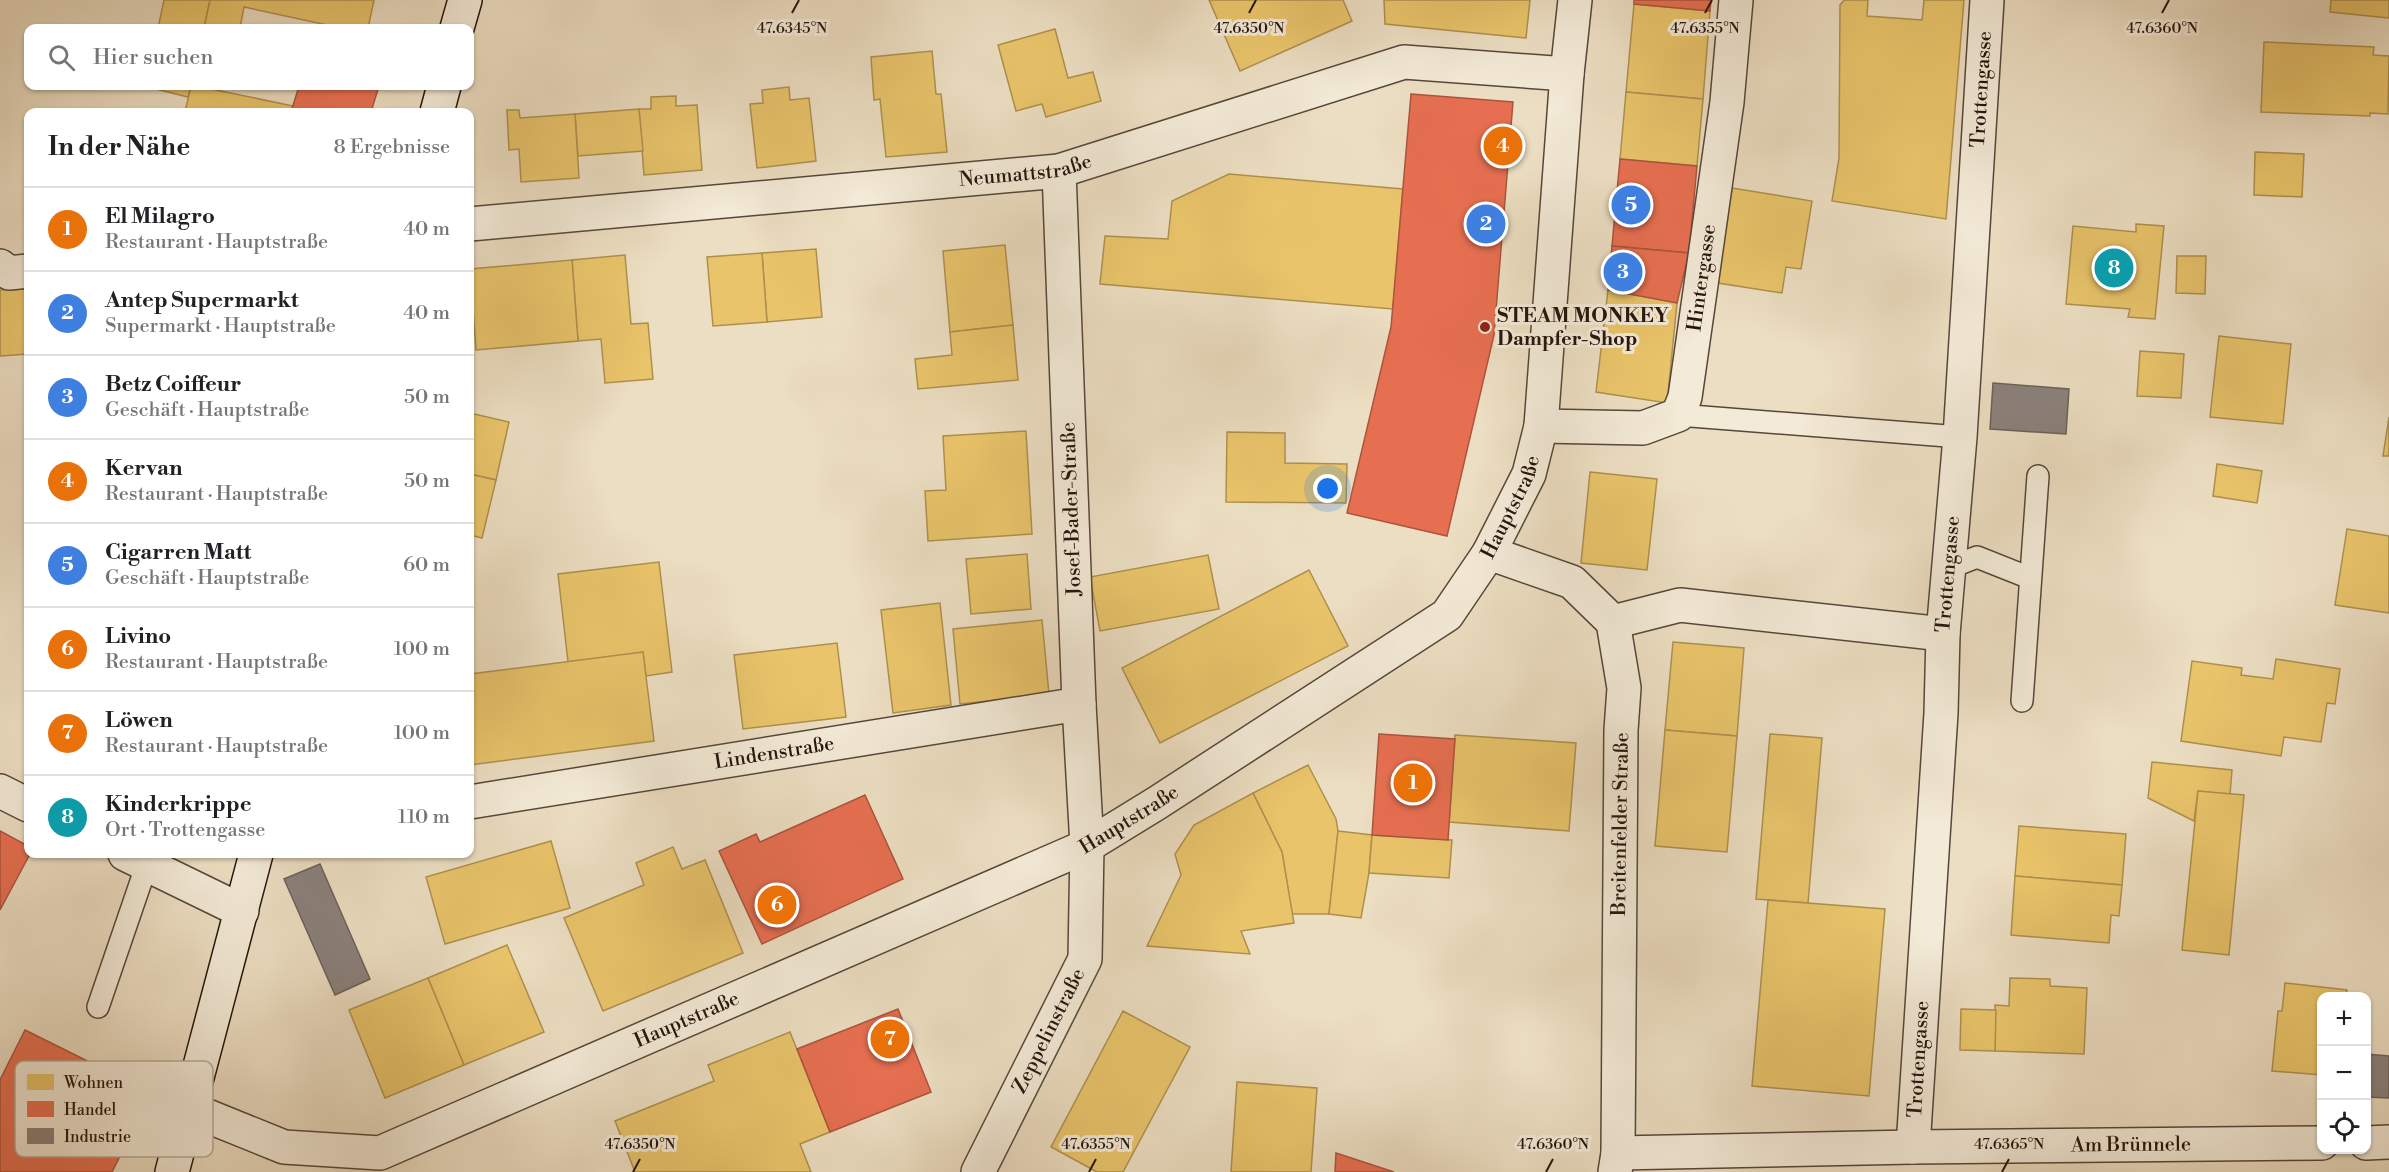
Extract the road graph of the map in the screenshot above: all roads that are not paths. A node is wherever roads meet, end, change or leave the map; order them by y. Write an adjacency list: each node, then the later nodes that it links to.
1 (465, 0): 5 (street)
2 (1575, 0): 6 (street, Hauptstraße)
3 (1736, 0): 13 (street, Hintergasse)
4 (1987, 0): 15 (street, Trottengasse)
5 (459, 24)
6 (1568, 74): 9 (street, Neumattstraße); 14 (street, Hauptstraße)
7 (443, 90): 8 (street)
8 (438, 108)
9 (1059, 171): 10 (street, Neumattstraße); 23 (street, Josef-Bader-Straße)
10 (474, 224)
11 (0, 266): 12 (street)
12 (24, 271)
13 (1678, 416): 14 (street); 15 (lane)
14 (1542, 426): 17 (street, Hauptstraße)
15 (1960, 437): 18 (street, Trottengasse)
16 (2038, 476): 19 (lane)
17 (1489, 553): 20 (street); 27 (street, Hauptstraße)
18 (1949, 568): 19 (lane); 21 (street, Trottengasse)
19 (2030, 578): 22 (lane)
20 (1613, 622): 21 (street); 40 (street, Breitenfelder Straße)
21 (1943, 634): 37 (street, Trottengasse)
22 (2022, 701)
23 (1079, 704): 25 (street, Lindenstraße); 27 (street, Josef-Bader-Straße)
24 (0, 791): 26 (street)
25 (474, 801)
26 (24, 803)
27 (1087, 846): 38 (street, Hauptstraße); 43 (street, Zeppelinstraße)
28 (255, 858): 30 (street)
29 (136, 859): 30 (street); 31 (lane)
30 (242, 912): 32 (street)
31 (99, 1008)
32 (202, 1061)
33 (213, 1118): 38 (street, Hauptstraße)
34 (2389, 1142): 36 (street)
35 (2317, 1143): 37 (street, Am Brünnele)
36 (2371, 1143)
37 (1913, 1147): 40 (street, Am Brünnele)
38 (380, 1153): 42 (street)
39 (176, 1157): 41 (street)
40 (1616, 1163)
41 (172, 1172)
42 (353, 1172)
43 (978, 1172)

